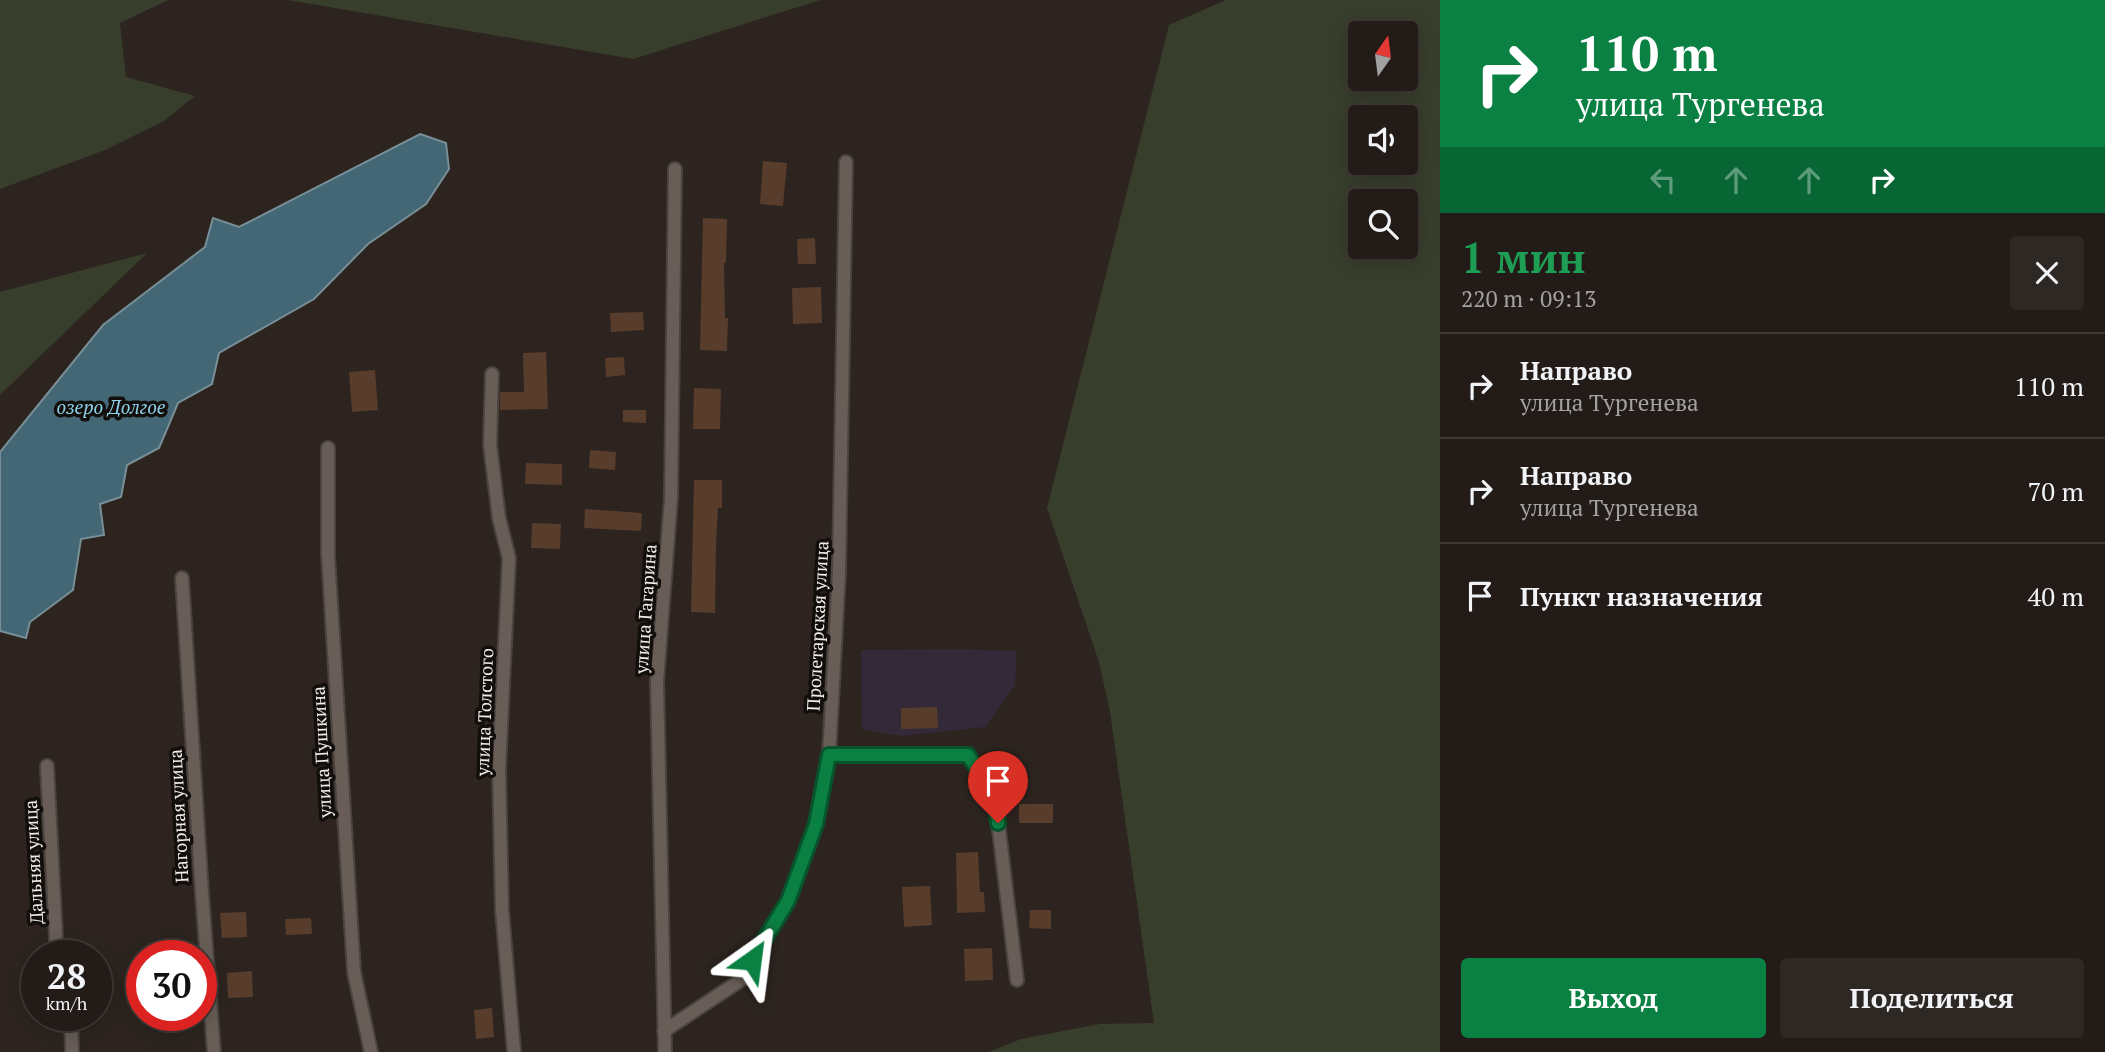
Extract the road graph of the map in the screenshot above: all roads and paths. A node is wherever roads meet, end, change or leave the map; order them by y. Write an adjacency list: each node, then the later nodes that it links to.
1 (846, 162): 6 (street, Пролетарская улица)
2 (675, 169): 11 (street, улица Гагарина)
3 (492, 374): 15 (street, улица Толстого)
4 (328, 447): 14 (street, улица Пушкина)
5 (182, 578): 13 (street, Нагорная улица)
6 (829, 755): 9 (street); 11 (street, Пролетарская улица)
7 (47, 766): 8 (street, Дальняя улица)
8 (56, 940)
9 (1017, 980)
10 (71, 1031): 12 (street)
11 (664, 1031): 16 (street, улица Гагарина)
12 (72, 1052)
13 (214, 1052)
14 (372, 1052)
15 (514, 1052)
16 (665, 1052)

